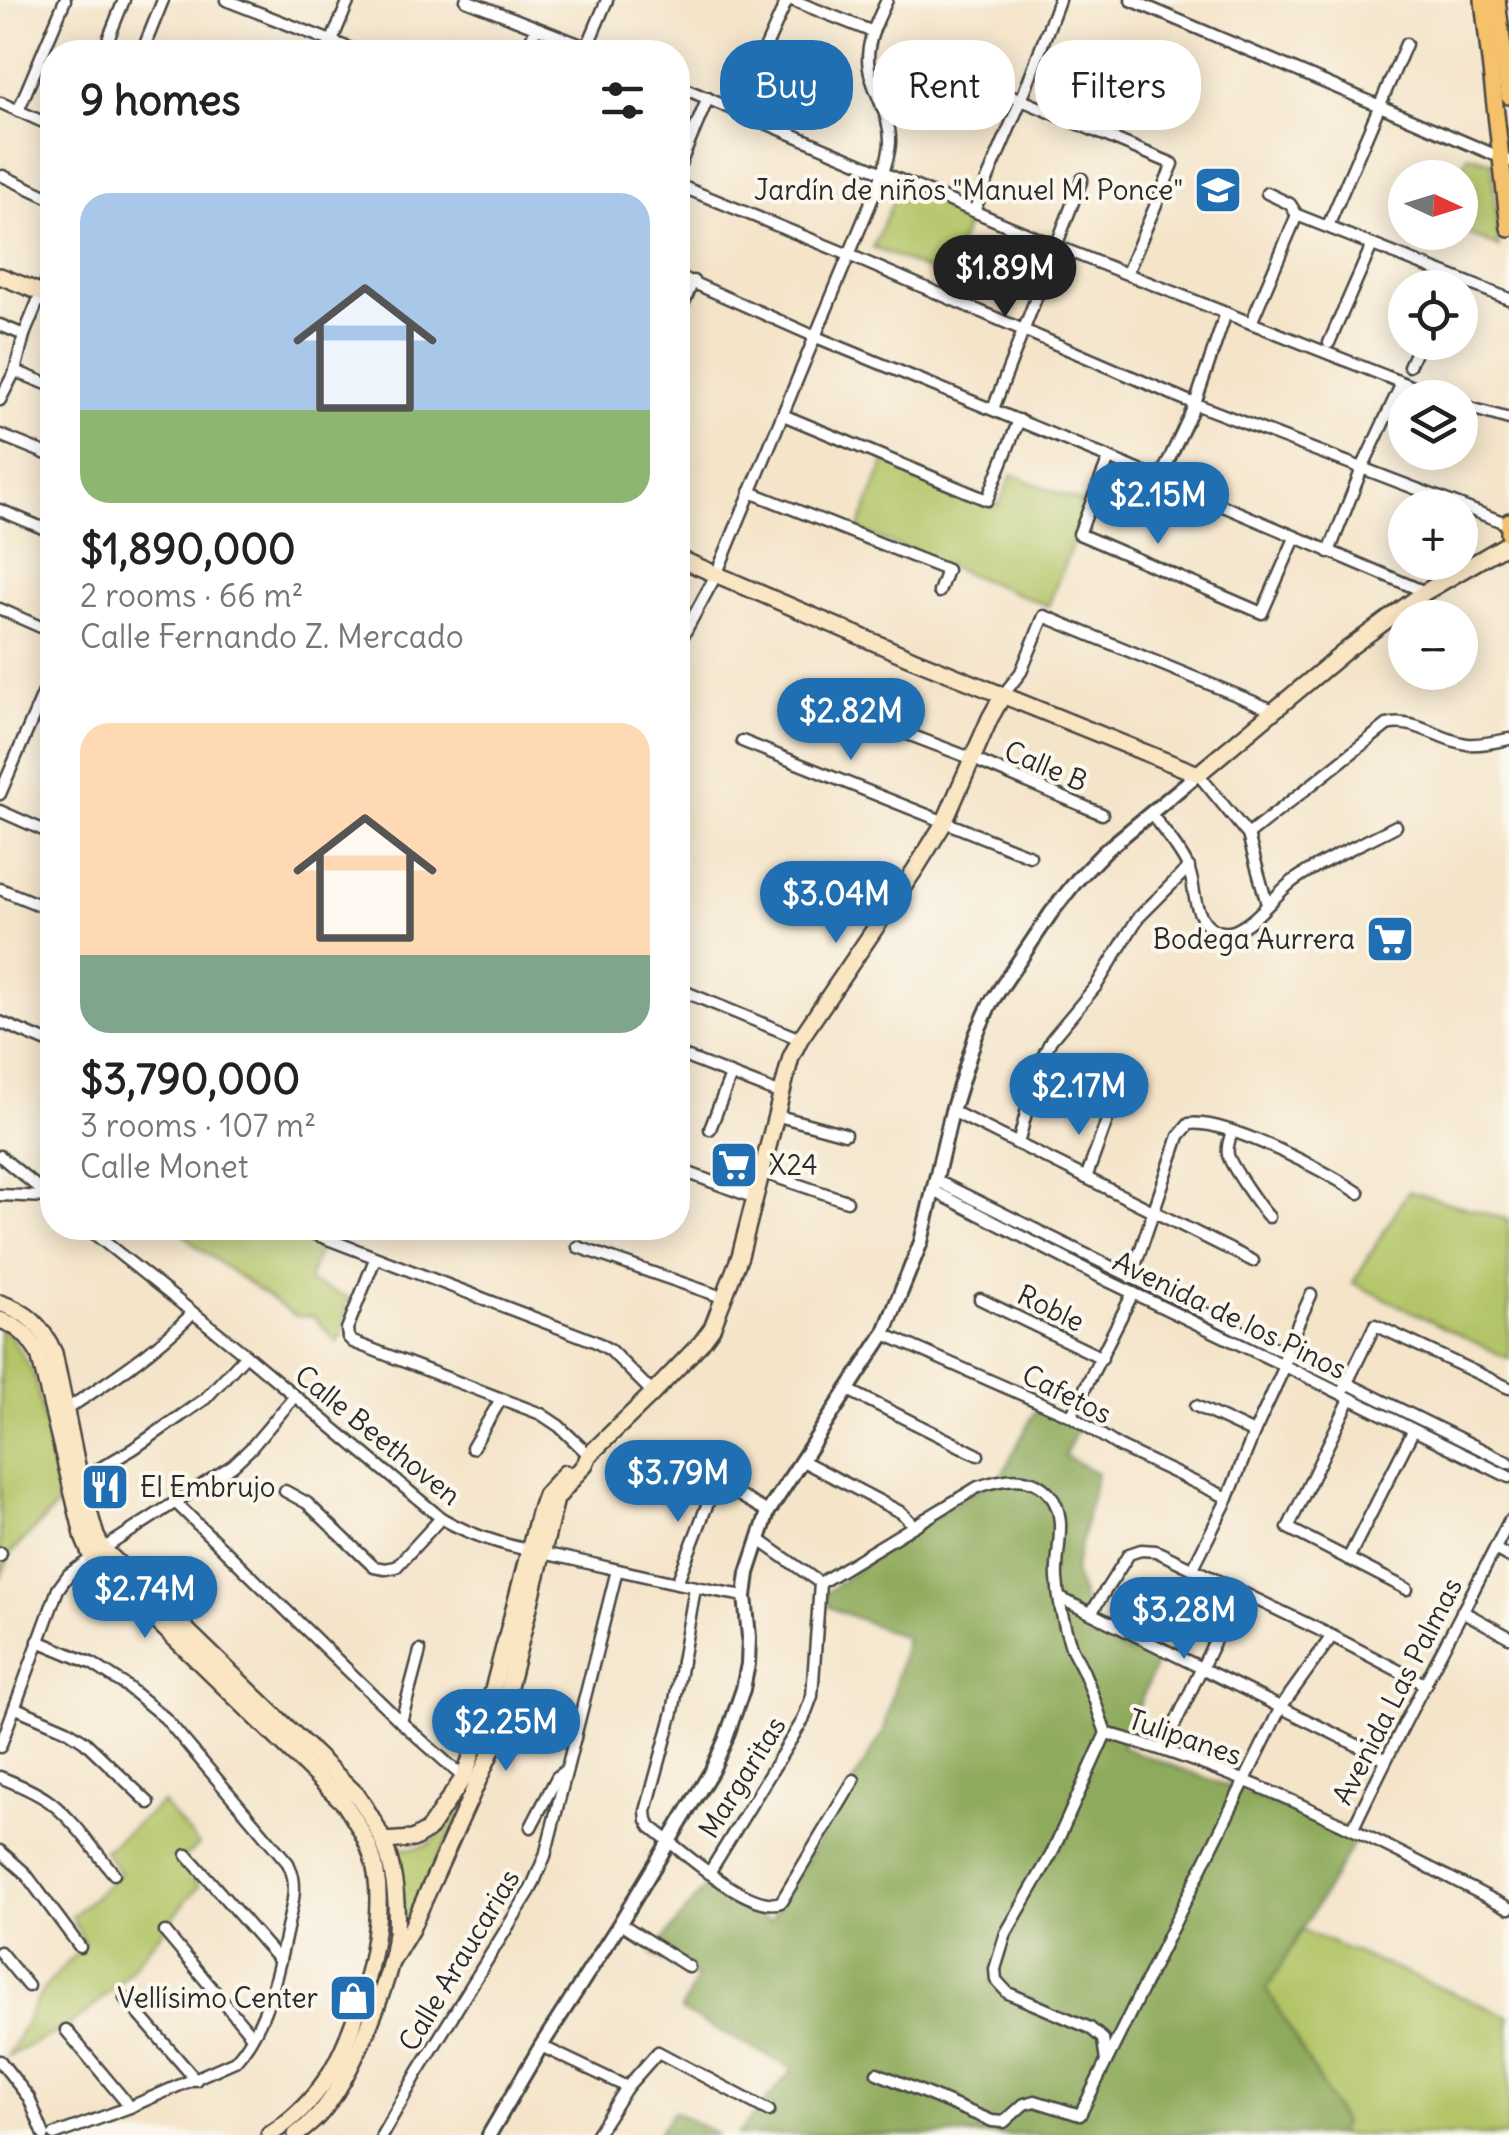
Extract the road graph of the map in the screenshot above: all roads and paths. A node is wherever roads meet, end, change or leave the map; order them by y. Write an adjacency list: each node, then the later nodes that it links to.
1 (65, 0): 15 (street)
2 (124, 0): 16 (street)
3 (163, 0): 17 (street)
4 (226, 0): 18 (street)
5 (348, 0): 19 (street)
6 (466, 0): 13 (street)
7 (607, 0): 22 (street)
8 (789, 0): 14 (street); 23 (street)
9 (886, 0): 14 (street)
10 (1059, 0): 30 (street)
11 (1131, 0): 33 (street)
12 (1494, 1): 26 (main road)
13 (536, 28): 20 (street); 21 (street)
14 (873, 32): 39 (street)
15 (48, 40)
16 (108, 40)
17 (147, 40)
18 (314, 40)
19 (332, 40)
20 (531, 40)
21 (568, 40)
22 (590, 40)
23 (770, 40)
24 (1406, 44): 33 (street)
25 (40, 59): 34 (street)
26 (1505, 88): 38 (main road)
27 (690, 91): 29 (street)
28 (1015, 95): 30 (street)
29 (708, 98): 32 (street); 37 (street)
30 (1022, 98): 45 (street); 53 (street)
31 (0, 103): 34 (street)
32 (720, 103)
33 (1381, 106): 38 (street); 47 (street)
34 (18, 110): 35 (street)
35 (40, 120)
36 (782, 130): 39 (street)
37 (690, 141)
38 (1505, 160): 48 (main road)
39 (883, 173): 45 (street); 51 (street)
40 (3, 176): 43 (street)
41 (1082, 179): 50 (street)
42 (690, 190): 51 (street)
43 (40, 193)
44 (1267, 193): 46 (street)
45 (974, 211): 50 (street)
46 (1298, 215): 47 (street); 63 (street)
47 (1328, 226): 49 (street)
48 (1509, 228)
49 (1372, 245): 52 (street); 68 (street)
50 (1056, 246): 53 (street); 65 (street)
51 (850, 254): 65 (street); 67 (street)
52 (1436, 270)
53 (1127, 273): 62 (street)
54 (0, 276): 59 (main road)
55 (690, 281): 56 (street)
56 (693, 282): 58 (street); 67 (street)
57 (1478, 287): 60 (street)
58 (690, 289)
59 (40, 292)
60 (1509, 300)
61 (40, 307): 66 (street)
62 (1226, 314): 63 (street); 75 (street)
63 (1250, 323): 72 (street)
64 (0, 326): 66 (street)
65 (1024, 328): 75 (street); 76 (street)
66 (24, 335): 71 (street)
67 (816, 337): 76 (street); 79 (street)
68 (1329, 343)
69 (1412, 360): 70 (street)
70 (1409, 366)
71 (15, 371): 73 (street); 74 (street)
72 (1392, 380)
73 (40, 381)
74 (0, 400)
75 (1195, 404): 85 (street); 86 (street)
76 (993, 409): 81 (street)
77 (1478, 410): 80 (street)
78 (1388, 413): 85 (street)
79 (783, 415): 81 (street); 87 (street)
80 (1509, 419)
81 (1018, 420): 84 (street)
82 (0, 435): 83 (street)
83 (40, 451)
84 (1109, 458): 86 (street); 92 (street)
85 (1363, 466): 89 (street); 94 (street)
86 (1160, 479): 92 (street)
87 (750, 492): 96 (street); 97 (street)
88 (0, 510): 90 (street)
89 (1509, 522): 91 (main road)
90 (40, 527)
91 (1509, 534)
92 (1294, 538): 94 (street)
93 (1509, 543): 98 (main road)
94 (1329, 552): 98 (street)
95 (690, 563): 96 (main road)
96 (716, 575): 100 (street); 103 (main road)
97 (939, 592)
98 (1425, 592): 105 (main road)
99 (0, 609): 101 (street)
100 (690, 623)
101 (40, 627)
102 (796, 692): 108 (street, Calle B)
103 (1003, 695): 105 (street); 108 (main road); 109 (main road)
104 (40, 701): 110 (street)
105 (1273, 710): 109 (main road)
106 (1509, 739): 117 (street)
107 (742, 740): 114 (street)
108 (973, 759): 112 (street, Calle B); 114 (main road)
109 (1198, 774): 113 (street); 117 (street)
110 (0, 794)
111 (0, 811): 116 (street)
112 (1102, 814)
113 (1151, 814): 119 (street); 130 (street)
114 (944, 823): 118 (street); 126 (main road)
115 (1396, 826): 121 (street)
116 (40, 829)
117 (1248, 836): 121 (street)
118 (1030, 856)
119 (1189, 867): 121 (street); 136 (street)
120 (0, 891): 122 (street)
121 (1267, 904)
122 (40, 906)
123 (690, 994): 126 (street)
124 (0, 1022): 125 (street)
125 (40, 1039)
126 (800, 1039): 129 (main road)
127 (690, 1059): 128 (street)
128 (731, 1075): 129 (street); 133 (street)
129 (780, 1094): 132 (main road)
130 (952, 1111): 136 (street); 141 (street)
131 (1110, 1112): 140 (street)
132 (775, 1114): 135 (street); 138 (main road)
133 (710, 1129)
134 (1232, 1131): 143 (street); 148 (street); 149 (street)
135 (845, 1134)
136 (1018, 1144): 140 (street)
137 (0, 1156): 142 (street)
138 (762, 1172): 146 (main road); 147 (street)
139 (690, 1173): 146 (street)
140 (1086, 1178): 148 (street)
141 (934, 1185): 155 (street, Avenida de los Pinos); 157 (street, Avenida de los Pinos); 167 (street)
142 (40, 1189)
143 (1359, 1193)
144 (0, 1195): 145 (street)
145 (40, 1197)
146 (755, 1198): 160 (main road)
147 (847, 1201)
148 (1154, 1212): 154 (street); 156 (street)
149 (1269, 1216)
150 (102, 1240): 164 (street, Calle Beethoven)
151 (329, 1240): 153 (street)
152 (578, 1247): 160 (street)
153 (375, 1258): 175 (street); 178 (street)
154 (1253, 1261)
155 (1115, 1270): 156 (street, Avenida de los Pinos); 157 (street)
156 (1131, 1278): 163 (street, Avenida de los Pinos)
157 (1110, 1282): 158 (street, Avenida de los Pinos)
158 (1133, 1293): 166 (street, Avenida de los Pinos); 170 (street)
159 (1311, 1295): 168 (street)
160 (725, 1298): 175 (main road)
161 (980, 1298): 170 (street, Roble)
162 (0, 1303): 180 (main road)
163 (1199, 1311): 166 (street); 168 (street, Avenida de los Pinos)
164 (192, 1314): 169 (street, Calle Beethoven); 180 (street)
165 (0, 1320): 201 (main road)
166 (1194, 1323): 171 (street, Avenida de los Pinos)
167 (884, 1334): 174 (street); 181 (street, Cafetos)
168 (1285, 1352): 171 (street); 172 (street, Avenida de los Pinos)
169 (246, 1355): 176 (street, Calle Beethoven); 190 (street)
170 (1102, 1358): 181 (street)
171 (1285, 1366): 177 (street, Avenida de los Pinos); 183 (street)
172 (1348, 1383): 173 (street); 177 (street); 188 (street, Avenida de los Pinos)
173 (1509, 1388)
174 (848, 1390): 186 (street); 187 (street)
175 (653, 1394): 185 (main road)
176 (294, 1396): 193 (street); 195 (street, Calle Beethoven)
177 (1346, 1397): 182 (street, Avenida de los Pinos); 203 (street)
178 (501, 1399): 184 (street); 185 (street)
179 (1196, 1406): 183 (street)
180 (67, 1408): 190 (main road)
181 (1071, 1416): 192 (street, Cafetos)
182 (1413, 1430): 189 (street, Avenida de los Pinos); 203 (street)
183 (1254, 1433): 192 (street)
184 (472, 1448)
185 (589, 1455): 200 (main road)
186 (978, 1455)
187 (801, 1460): 194 (street); 197 (street)
188 (1509, 1464)
189 (1509, 1477)
190 (80, 1480): 201 (main road)
191 (284, 1491): 195 (street)
192 (1228, 1498): 204 (street)
193 (176, 1503): 201 (street); 224 (street)
194 (768, 1512): 198 (street); 206 (street)
195 (441, 1518): 200 (street, Calle Beethoven)
196 (1509, 1521): 199 (street, Avenida Las Palmas)
197 (914, 1526): 207 (street, Tulipanes); 212 (street, Tulipanes)
198 (758, 1539): 207 (street); 211 (street)
199 (1495, 1549): 202 (street); 213 (street, Avenida Las Palmas)
200 (538, 1551): 205 (street, Calle Beethoven); 221 (main road); 235 (main road)
201 (97, 1554): 217 (street); 229 (main road)
202 (1509, 1557)
203 (1348, 1559): 209 (street)
204 (1193, 1568): 210 (street); 214 (street)
205 (618, 1570): 206 (street, Calle Beethoven); 226 (street, Calle Araucarias)
206 (677, 1583): 208 (street, Calle Beethoven)
207 (820, 1583): 243 (street, Margaritas)
208 (694, 1588): 211 (street, Calle Beethoven); 240 (street)
209 (1408, 1589)
210 (1238, 1592): 215 (street); 219 (street)
211 (745, 1596): 240 (street)
212 (1060, 1598): 214 (street); 225 (street, Tulipanes)
213 (1462, 1611): 216 (street); 220 (street, Avenida Las Palmas)
214 (1090, 1613): 219 (street)
215 (1332, 1636): 220 (street); 222 (street)
216 (1509, 1637)
217 (38, 1642): 223 (street); 250 (street)
218 (420, 1650): 224 (street)
219 (1203, 1669): 222 (street); 228 (street)
220 (1426, 1686): 230 (street, Avenida Las Palmas)
221 (505, 1706): 226 (street); 235 (main road)
222 (1282, 1707): 230 (street); 234 (street)
223 (16, 1708): 227 (street); 236 (street)
224 (401, 1722): 235 (street)
225 (1106, 1733): 228 (street, Tulipanes); 259 (street)
226 (575, 1738): 231 (street, Calle Araucarias)
227 (0, 1747)
228 (1163, 1748): 234 (street, Tulipanes)
229 (307, 1756): 239 (main road); 267 (main road)
230 (1385, 1759): 238 (street, Avenida Las Palmas)
231 (568, 1768): 237 (street); 269 (street, Calle Araucarias)
232 (0, 1777): 244 (street)
233 (854, 1780): 243 (street)
234 (1243, 1781): 238 (street, Tulipanes); 259 (street)
235 (470, 1783): 239 (main road); 251 (main road)
236 (149, 1803)
237 (531, 1827)
238 (1353, 1828): 245 (street, Tulipanes)
239 (383, 1841): 251 (main road)
240 (669, 1841): 243 (street); 246 (street)
241 (0, 1851): 248 (street)
242 (186, 1855): 250 (street)
243 (709, 1873)
244 (114, 1874)
245 (1509, 1908)
246 (620, 1923): 252 (street); 257 (street)
247 (165, 1932): 256 (street)
248 (80, 1947)
249 (0, 1952): 253 (street)
250 (280, 1961): 256 (street)
251 (390, 1964): 268 (main road)
252 (688, 1967)
253 (28, 1986)
254 (125, 1998): 261 (street)
255 (66, 2030): 263 (street)
256 (252, 2036): 261 (street)
257 (541, 2046): 262 (street); 270 (street)
258 (0, 2061): 265 (street)
259 (1106, 2062): 260 (street)
260 (877, 2073)
261 (196, 2080): 263 (street)
262 (627, 2087): 264 (street); 271 (street)
263 (130, 2108): 266 (street)
264 (769, 2111)
265 (44, 2135)
266 (54, 2135)
267 (270, 2135)
268 (296, 2135)
269 (382, 2135)
270 (489, 2135)
271 (596, 2135)

